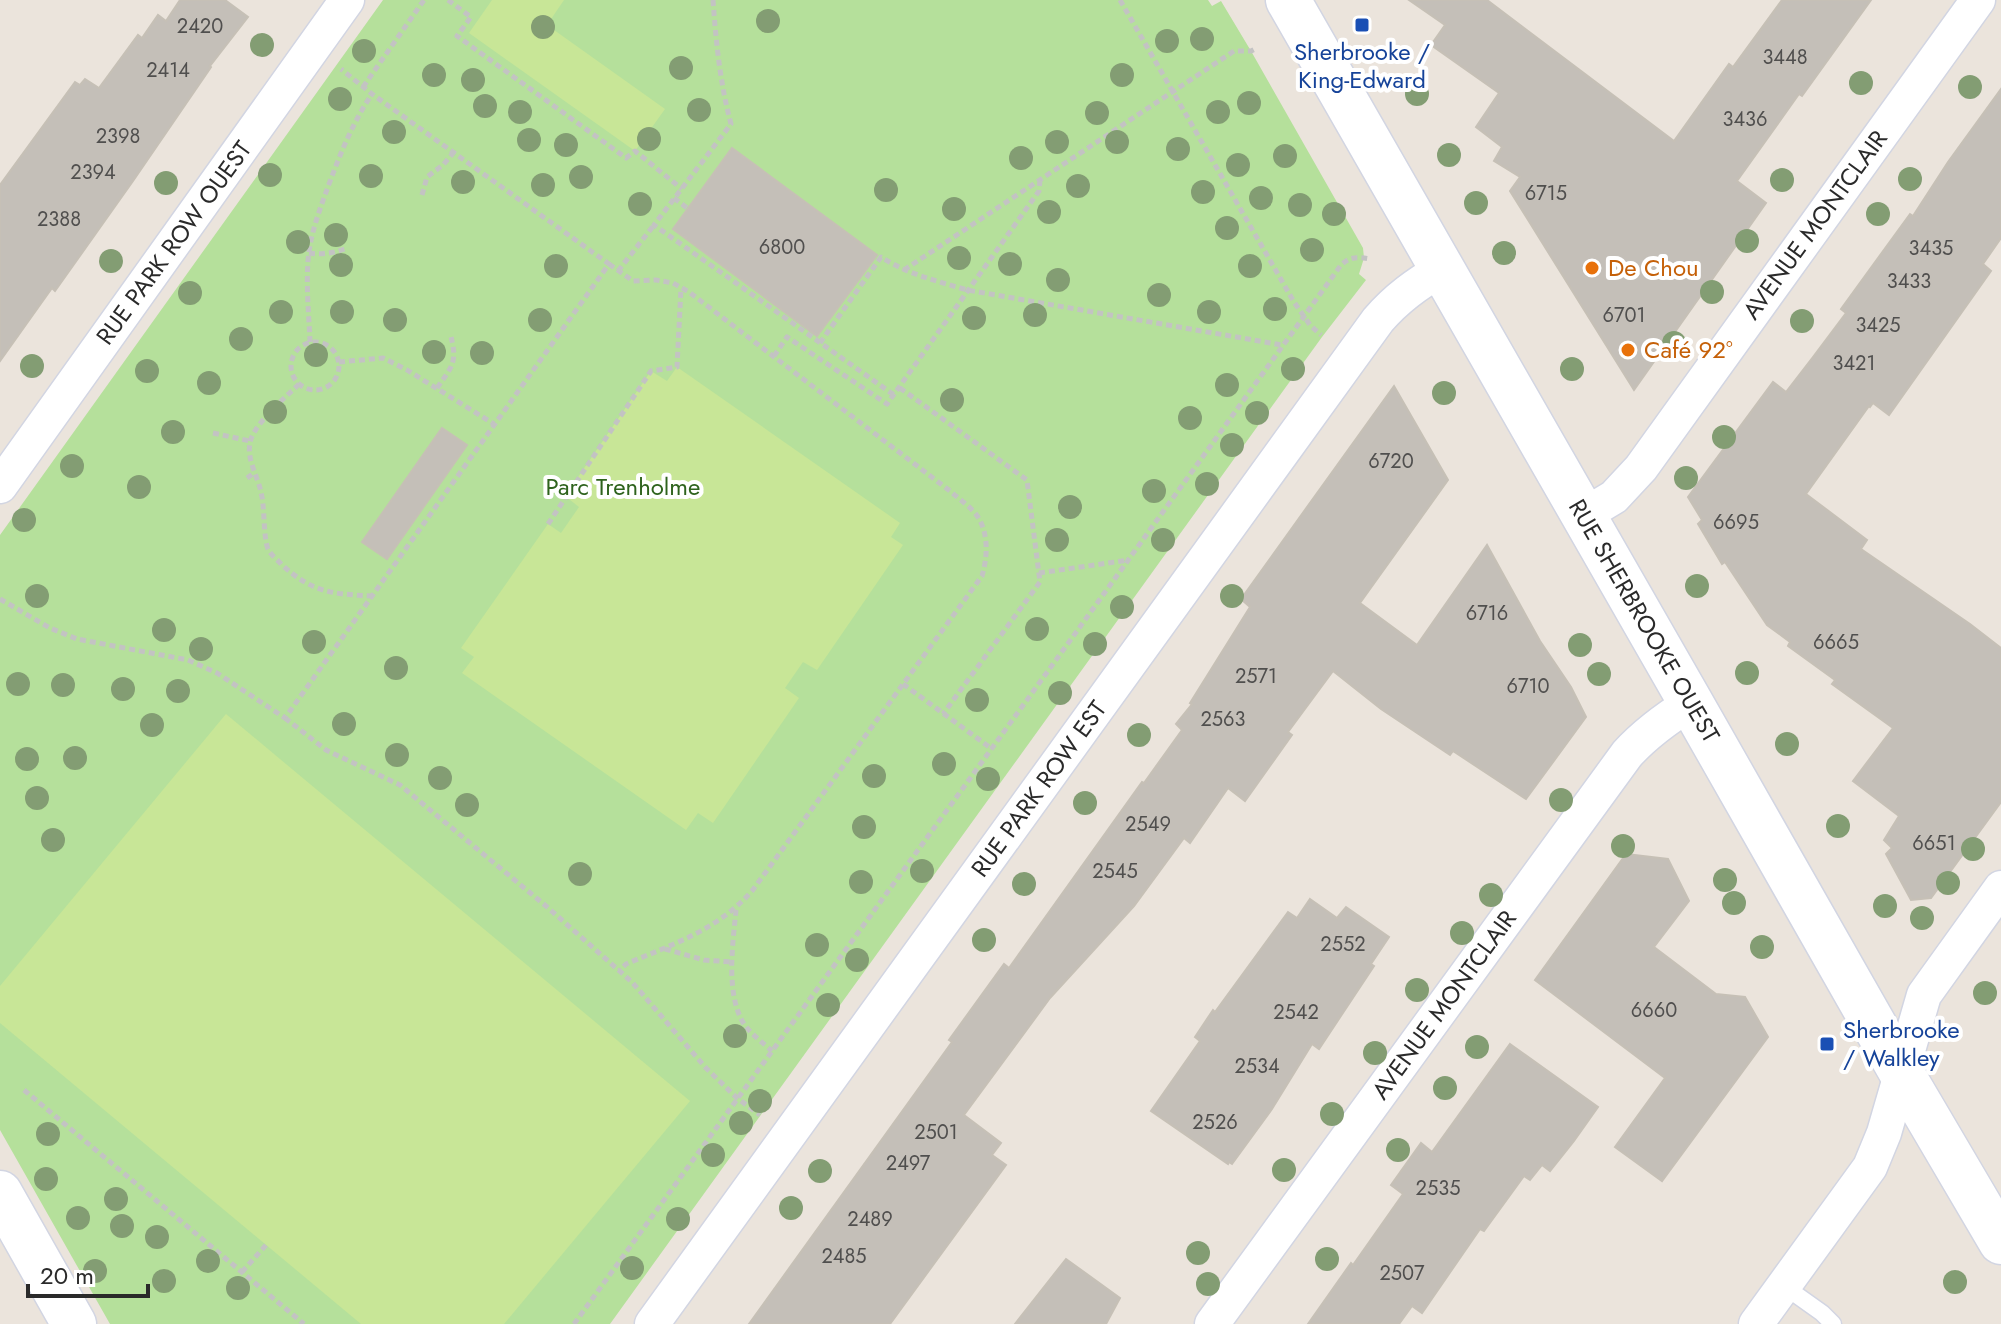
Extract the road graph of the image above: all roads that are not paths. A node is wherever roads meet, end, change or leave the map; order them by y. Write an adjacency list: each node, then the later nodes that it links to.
1 (347, 0): 5 (street, RUE PARK ROW OUEST)
2 (1288, 0): 4 (main road, RUE SHERBROOKE OUEST)
3 (1978, 0): 6 (street, AVENUE MONTCLAIR)
4 (1442, 269): 6 (main road, RUE SHERBROOKE OUEST); 14 (street, RUE PARK ROW EST)
5 (0, 486)
6 (1584, 515): 7 (main road, RUE SHERBROOKE OUEST)
7 (1691, 703): 9 (main road, RUE SHERBROOKE OUEST); 15 (street, AVENUE MONTCLAIR)
8 (2001, 888): 9 (street)
9 (1901, 1072): 11 (main road, RUE SHERBROOKE OUEST); 12 (street)
10 (0, 1193): 13 (main road)
11 (2001, 1242)
12 (1784, 1286): 16 (street); 17 (lane)
13 (74, 1324)
14 (652, 1324)
15 (1212, 1324)
16 (1756, 1324)
17 (1833, 1324)

